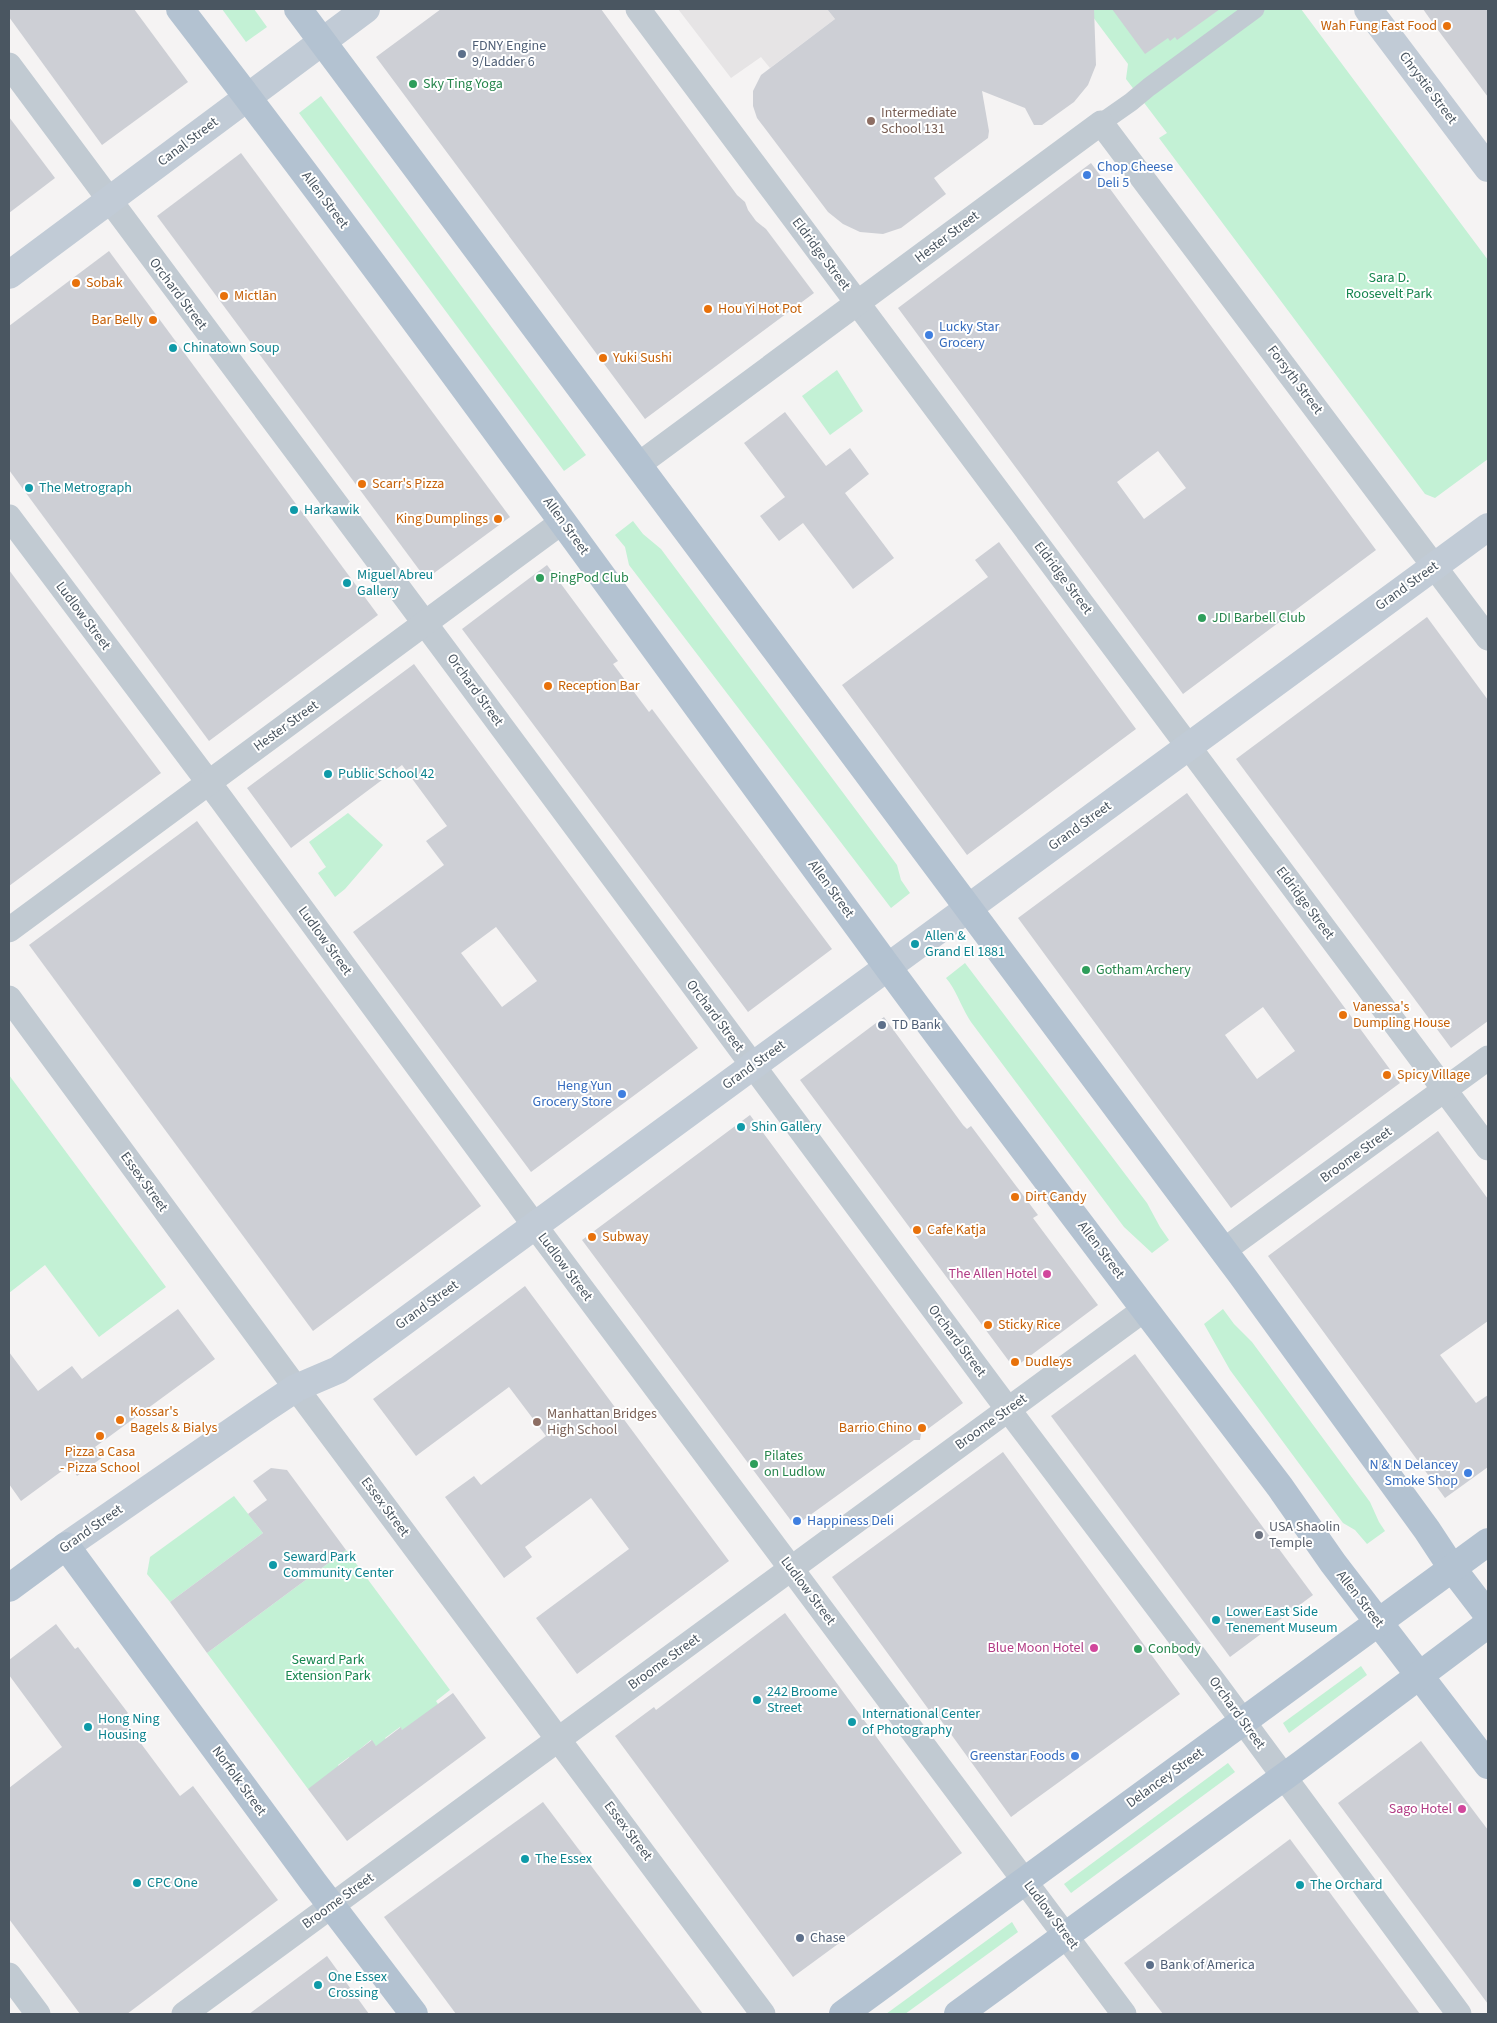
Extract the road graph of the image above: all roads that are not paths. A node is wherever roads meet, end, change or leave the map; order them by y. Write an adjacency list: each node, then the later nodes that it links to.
1 (180, 9): 9 (main road, Allen Street)
2 (298, 9): 7 (main road)
3 (366, 9): 7 (main road, Canal Street)
4 (638, 9): 14 (street, Eldridge Street)
5 (1255, 9): 10 (street, Hester Street)
6 (1368, 9): 11 (main road, Chrystie Street)
7 (322, 42): 9 (main road, Canal Street); 15 (main road)
8 (9, 65): 12 (street, Orchard Street)
9 (248, 97): 12 (main road, Canal Street); 17 (main road, Allen Street)
10 (1101, 123): 14 (street, Hester Street); 19 (street, Forsyth Street)
11 (1488, 168)
12 (109, 201): 13 (main road, Canal Street); 20 (street, Orchard Street)
13 (9, 275)
14 (858, 303): 15 (street, Hester Street); 22 (street, Eldridge Street)
15 (638, 465): 24 (main road)
16 (9, 517): 23 (street, Ludlow Street)
17 (562, 522): 20 (street, Hester Street); 26 (main road, Allen Street)
18 (1488, 527): 19 (main road, Grand Street)
19 (1434, 566): 21 (street, Forsyth Street); 22 (main road, Grand Street)
20 (425, 623): 23 (street, Hester Street); 29 (street, Orchard Street)
21 (1488, 638)
22 (1188, 746): 24 (main road, Grand Street); 30 (street, Eldridge Street)
23 (209, 782): 25 (street, Hester Street); 32 (street, Ludlow Street)
24 (968, 908): 26 (main road, Grand Street); 33 (main road)
25 (9, 930)
26 (888, 967): 29 (main road, Grand Street); 34 (main road, Allen Street)
27 (9, 998): 35 (street, Essex Street)
28 (1488, 1058): 30 (street, Broome Street)
29 (753, 1066): 32 (main road, Grand Street); 36 (street, Orchard Street)
30 (1445, 1090): 31 (street, Eldridge Street); 33 (street, Broome Street)
31 (1488, 1148)
32 (535, 1226): 35 (main road, Grand Street); 40 (street, Ludlow Street)
33 (1224, 1251): 39 (main road)
34 (1145, 1309): 36 (street, Broome Street); 43 (main road, Allen Street)
35 (296, 1388): 38 (main road, Grand Street); 47 (street, Essex Street)
36 (1008, 1410): 40 (street, Broome Street); 46 (street, Orchard Street)
37 (1488, 1542): 39 (main road, Delancey Street)
38 (66, 1546): 41 (main road, Grand Street); 51 (main road, Norfolk Street)
39 (1452, 1568): 42 (main road); 43 (main road, Delancey Street)
40 (791, 1569): 47 (street, Broome Street); 50 (street, Ludlow Street)
41 (9, 1588)
42 (1488, 1615)
43 (1378, 1622): 45 (main road, Allen Street); 46 (main road, Delancey Street)
44 (1488, 1624): 45 (main road)
45 (1420, 1675): 48 (main road, Allen Street); 49 (main road)
46 (1243, 1721): 49 (street, Orchard Street); 50 (main road, Delancey Street)
47 (559, 1739): 51 (street, Broome Street); 57 (street, Essex Street)
48 (1488, 1765)
49 (1284, 1777): 52 (main road); 61 (street, Orchard Street)
50 (1025, 1881): 52 (street, Ludlow Street); 58 (main road, Delancey Street)
51 (332, 1906): 55 (street, Broome Street); 56 (main road, Norfolk Street)
52 (1065, 1935): 59 (main road); 60 (street, Ludlow Street)
53 (9, 1975): 54 (street)
54 (38, 2014)
55 (184, 2014)
56 (414, 2014)
57 (763, 2014)
58 (843, 2014)
59 (958, 2014)
60 (1124, 2014)
61 (1459, 2014)

